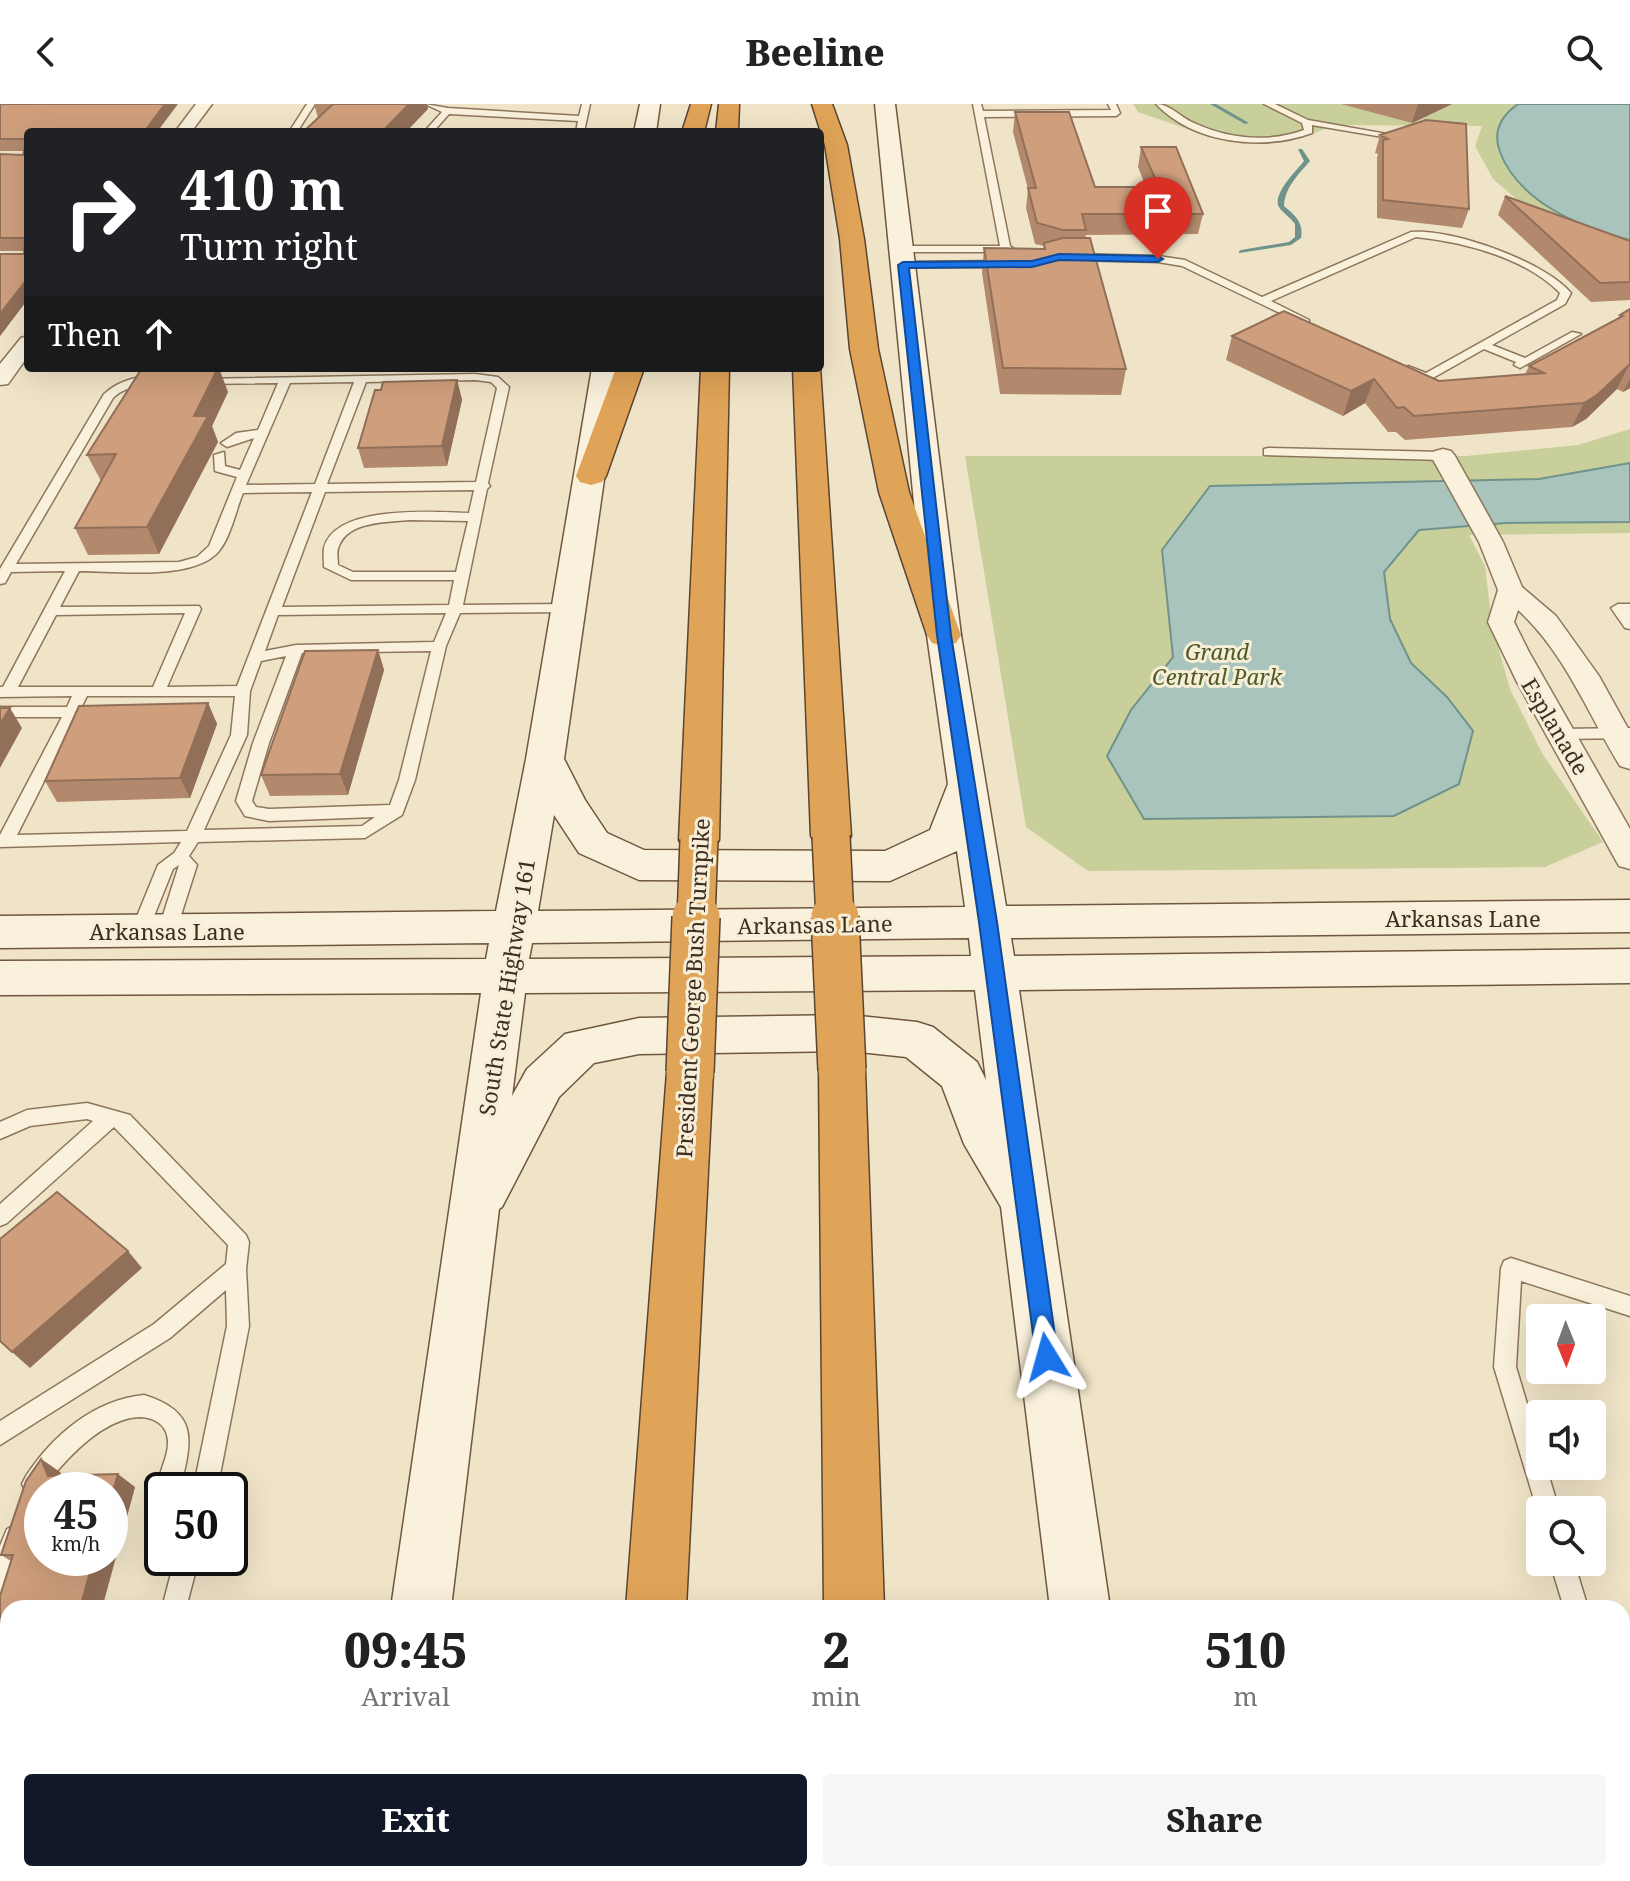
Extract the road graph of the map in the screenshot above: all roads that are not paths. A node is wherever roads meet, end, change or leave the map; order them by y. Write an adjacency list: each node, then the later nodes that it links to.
1 (204, 104): 21 (street)
2 (311, 104): 22 (lane)
3 (429, 104): 17 (lane)
4 (586, 104): 19 (lane)
5 (650, 104): 25 (main road)
6 (701, 104): 26 (highway)
7 (729, 104): 27 (highway)
8 (822, 104): 70 (highway)
9 (885, 104): 31 (main road)
10 (1160, 104): 20 (lane)
11 (1268, 104): 20 (lane)
12 (570, 106): 18 (lane)
13 (978, 109): 14 (lane); 29 (lane)
14 (1032, 109): 15 (lane)
15 (1079, 109): 16 (lane)
16 (1114, 109)
17 (447, 111): 18 (lane); 23 (lane)
18 (513, 115): 19 (lane)
19 (582, 119): 24 (lane)
20 (1306, 122): 28 (lane)
21 (186, 128)
22 (296, 128)
23 (432, 128)
24 (581, 128)
25 (646, 128)
26 (694, 128)
27 (727, 128)
28 (1383, 134)
29 (1006, 249): 30 (lane); 31 (lane); 31 (lane)
30 (1019, 249)
31 (902, 257): 70 (main road)
32 (1059, 257): 33 (lane)
33 (1262, 301): 34 (lane); 36 (lane)
34 (1311, 325)
35 (1576, 334): 36 (lane)
36 (1483, 345): 43 (lane)
37 (24, 347): 44 (street)
38 (1401, 365): 43 (lane)
39 (605, 372): 55 (main road, South State Highway 161)
40 (629, 372): 55 (highway)
41 (715, 372): 115 (highway, President George Bush Turnpike, bridge)
42 (807, 372): 116 (highway, bridge)
43 (1427, 377): 49 (lane)
44 (0, 379)
45 (361, 379): 48 (lane); 57 (lane); 58 (lane)
46 (163, 381): 61 (lane)
47 (194, 381): 48 (lane)
48 (285, 381): 50 (lane)
49 (1450, 383)
50 (262, 433): 51 (lane); 56 (lane)
51 (227, 443)
52 (1268, 452): 54 (lane)
53 (220, 455): 56 (lane)
54 (1443, 456): 63 (street)
55 (591, 476): 64 (main road, South State Highway 161)
56 (241, 482): 58 (lane); 60 (lane)
57 (484, 486): 58 (lane); 59 (lane)
58 (319, 488): 68 (lane)
59 (476, 517): 62 (lane); 62 (lane)
60 (74, 568): 61 (lane); 67 (lane)
61 (3, 574)
62 (463, 576): 66 (lane)
63 (1511, 590): 80 (street, Esplanade); 81 (street)
64 (570, 608): 66 (lane); 82 (main road, South State Highway 161)
65 (1630, 608): 69 (lane)
66 (455, 609): 68 (lane); 71 (lane)
67 (51, 611): 74 (lane); 76 (lane)
68 (273, 611): 73 (lane)
69 (1630, 625)
70 (944, 635): 84 (main road)
71 (439, 646): 72 (lane); 85 (lane)
72 (296, 649): 73 (lane); 85 (lane)
73 (256, 658): 75 (lane)
74 (158, 691): 75 (lane); 77 (lane)
75 (243, 691): 86 (lane)
76 (4, 692): 77 (lane)
77 (82, 692): 79 (lane)
78 (0, 712): 79 (lane)
79 (71, 712): 87 (lane)
80 (1561, 734): 81 (lane); 89 (street, Esplanade)
81 (1624, 734): 83 (street)
82 (545, 759): 84 (main road); 92 (main road, South State Highway 161)
83 (1630, 759)
84 (967, 781): 91 (main road)
85 (396, 811): 86 (lane)
86 (192, 838): 87 (lane); 88 (lane)
87 (3, 841)
88 (180, 857): 93 (lane); 93 (lane)
89 (1630, 858)
90 (1630, 916): 91 (main road, Arkansas Lane)
91 (988, 922): 92 (main road, Arkansas Lane); 96 (main road)
92 (514, 928): 93 (main road, Arkansas Lane); 97 (main road, South State Highway 161)
93 (154, 931): 94 (main road, Arkansas Lane)
94 (0, 932)
95 (1630, 966): 96 (main road, Arkansas Lane)
96 (995, 973): 97 (main road, Arkansas Lane); 101 (main road)
97 (505, 974): 98 (main road, Arkansas Lane); 103 (main road, South State Highway 161)
98 (0, 978)
99 (110, 1118): 100 (lane); 102 (lane); 104 (lane)
100 (0, 1131)
101 (1025, 1203): 103 (main road); 117 (main road)
102 (0, 1217)
103 (470, 1220): 114 (main road, South State Highway 161)
104 (236, 1269): 106 (lane); 108 (lane)
105 (1630, 1306): 109 (lane)
106 (0, 1434)
107 (172, 1472): 112 (lane)
108 (209, 1472)
109 (1543, 1496)
110 (182, 1576): 113 (lane)
111 (1566, 1576): 118 (lane)
112 (0, 1582)
113 (176, 1600)
114 (422, 1600)
115 (657, 1600)
116 (854, 1600)
117 (1079, 1600)
118 (1574, 1600)

